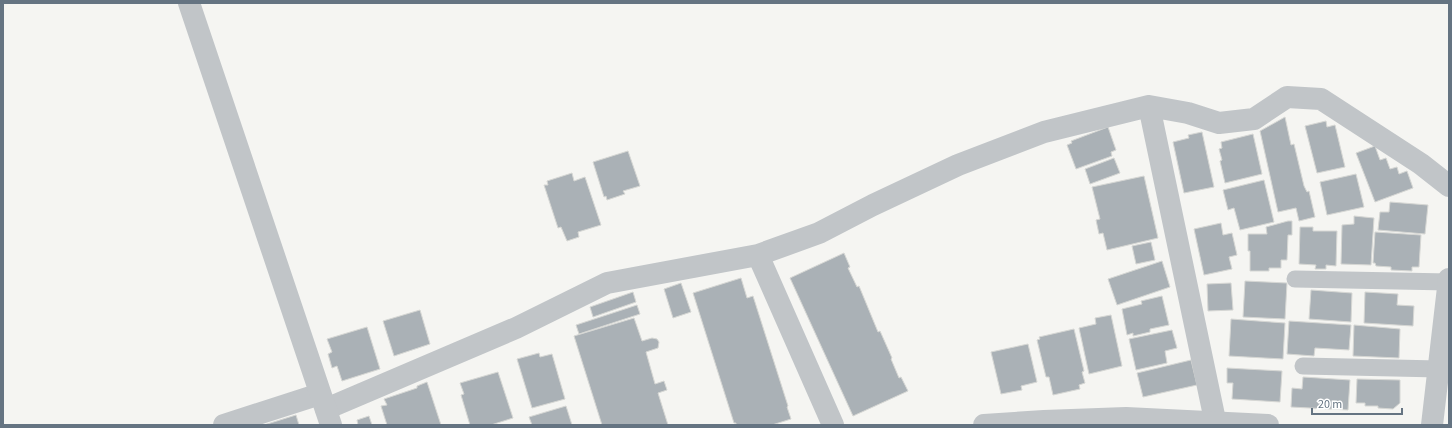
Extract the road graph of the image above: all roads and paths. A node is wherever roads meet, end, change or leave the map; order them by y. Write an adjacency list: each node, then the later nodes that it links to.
1 (189, 3): 9 (street)
2 (1149, 106): 3 (street); 4 (street); 10 (street)
3 (1449, 186)
4 (758, 256): 9 (street); 12 (street)
5 (1295, 279): 6 (lane)
6 (1449, 280): 8 (street)
7 (1303, 366): 8 (lane)
8 (1439, 369): 15 (street)
9 (326, 410): 11 (street)
10 (1216, 424): 13 (street); 14 (street)
11 (224, 425)
12 (833, 425)
13 (984, 425)
14 (1268, 425)
15 (1432, 425)

